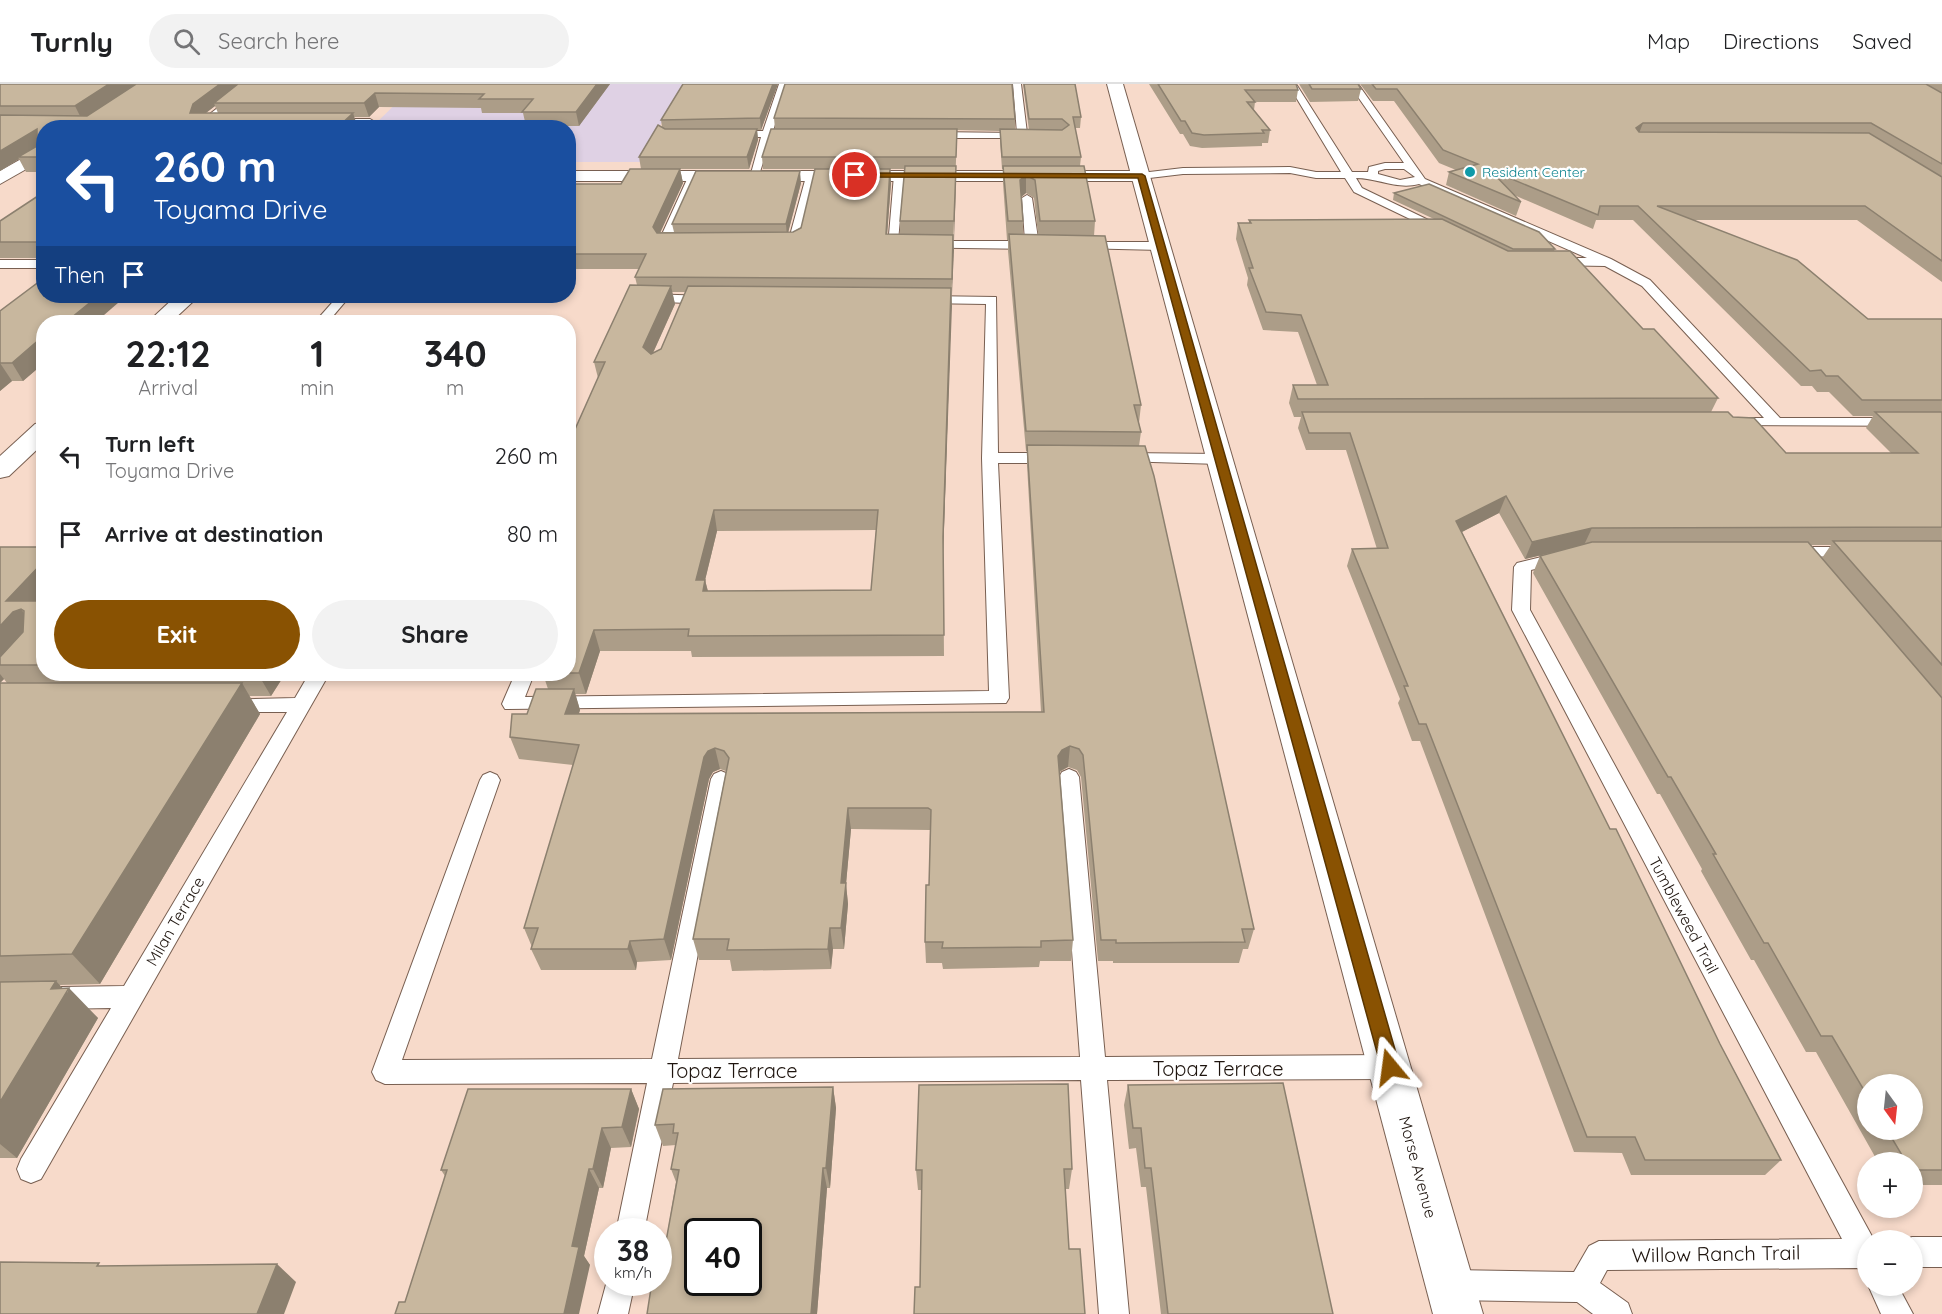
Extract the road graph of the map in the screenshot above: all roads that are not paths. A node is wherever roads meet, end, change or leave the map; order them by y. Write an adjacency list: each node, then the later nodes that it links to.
1 (255, 84): 7 (lane)
2 (783, 84): 8 (lane)
3 (1017, 84): 12 (lane)
4 (1115, 84): 23 (street, Morse Avenue)
5 (1292, 84): 19 (lane)
6 (1353, 84): 21 (lane)
7 (206, 120)
8 (767, 134): 9 (lane); 10 (lane); 16 (lane)
9 (813, 134)
10 (723, 135)
11 (918, 135): 12 (lane)
12 (1022, 136): 13 (lane)
13 (1041, 136)
14 (36, 156): 24 (street)
15 (694, 175): 16 (street); 22 (street); 28 (lane)
16 (754, 175): 17 (street)
17 (811, 175): 18 (street); 27 (lane)
18 (899, 175): 23 (street); 25 (lane)
19 (1348, 175): 20 (lane); 23 (lane); 26 (lane)
20 (1373, 175): 21 (lane); 21 (lane)
21 (1417, 175): 32 (lane)
22 (576, 176)
23 (1153, 176): 30 (street, Morse Avenue)
24 (2, 177)
25 (1027, 198)
26 (1455, 236)
27 (770, 242)
28 (687, 243)
29 (1067, 246): 30 (lane)
30 (1161, 246): 49 (street, Morse Avenue)
31 (1541, 262): 32 (lane)
32 (1607, 262): 43 (lane)
33 (0, 264): 34 (lane)
34 (36, 264)
35 (632, 298): 36 (lane)
36 (720, 300)
37 (909, 300): 46 (lane)
38 (180, 303): 40 (street)
39 (338, 303): 41 (lane)
40 (167, 315)
41 (327, 315)
42 (1717, 422): 43 (lane)
43 (1776, 422): 44 (lane)
44 (1942, 422)
45 (36, 436): 50 (street)
46 (990, 458): 47 (lane); 57 (lane)
47 (1070, 458)
48 (1104, 458): 49 (lane)
49 (1220, 459): 65 (street, Morse Avenue)
50 (0, 470)
51 (1584, 552): 70 (lane, Tumbleweed Trail)
52 (1769, 552): 53 (lane)
53 (1804, 552): 54 (lane); 55 (lane)
54 (1873, 552)
55 (1819, 570)
56 (315, 681): 59 (lane, Milan Terrace)
57 (521, 681)
58 (207, 705): 59 (lane)
59 (301, 705): 63 (lane, Milan Terrace)
60 (1070, 777): 66 (lane)
61 (721, 779): 67 (lane)
62 (490, 780): 67 (lane, Topaz Terrace)
63 (131, 997): 64 (lane); 68 (lane, Milan Terrace)
64 (0, 999)
65 (1390, 1067): 66 (lane, Topaz Terrace); 77 (street, Morse Avenue)
66 (1095, 1070): 67 (lane, Topaz Terrace); 79 (lane)
67 (662, 1071): 69 (lane)
68 (31, 1169)
69 (633, 1218)
70 (1857, 1235)
71 (1923, 1252): 72 (lane)
72 (1942, 1252)
73 (1857, 1254): 74 (lane, Willow Ranch Trail)
74 (1582, 1287): 77 (lane); 80 (lane)
75 (617, 1296): 78 (lane)
76 (1888, 1296): 81 (lane)
77 (1454, 1300)
78 (614, 1314)
79 (1114, 1314)
80 (1617, 1314)
81 (1898, 1314)

